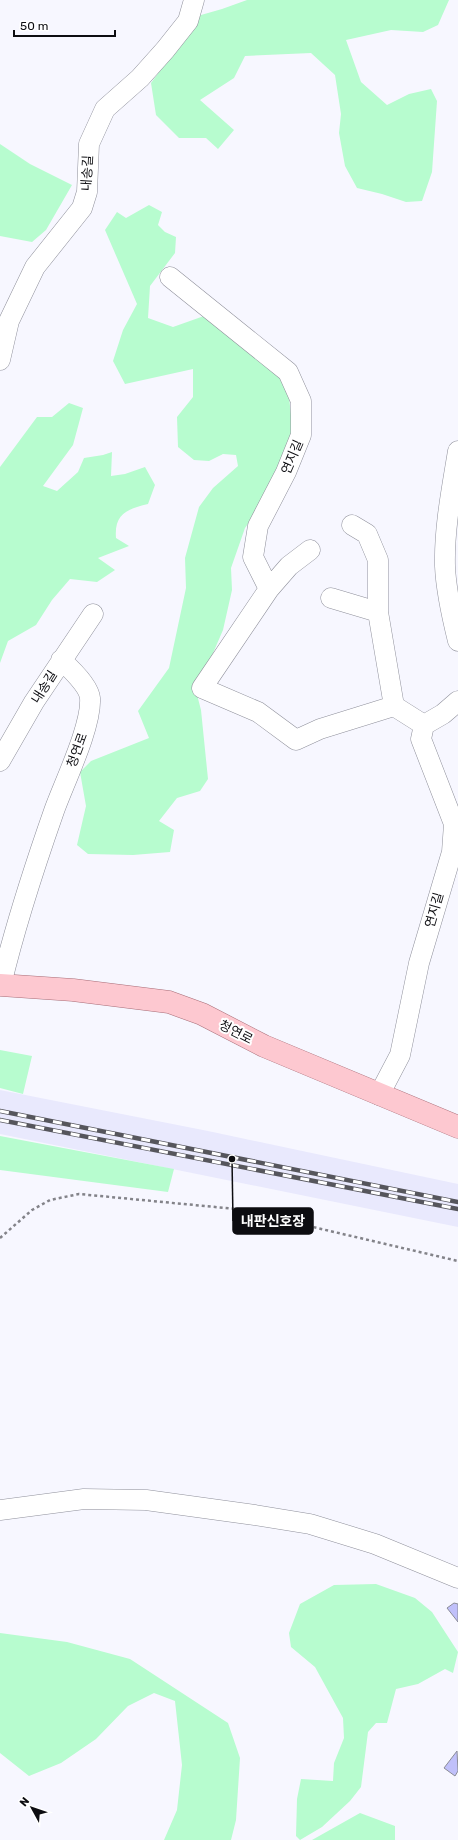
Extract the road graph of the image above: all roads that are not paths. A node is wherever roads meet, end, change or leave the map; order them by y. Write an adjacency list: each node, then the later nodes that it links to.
1 (194, 0): 3 (street, 내송길)
2 (170, 277): 7 (street, 연지길)
3 (0, 360)
4 (458, 451): 11 (street)
5 (352, 525): 9 (street)
6 (310, 550): 7 (street)
7 (269, 589): 14 (street)
8 (331, 598): 9 (street)
9 (378, 612): 14 (street)
10 (93, 614): 12 (street, 내송길)
11 (458, 641)
12 (61, 660): 16 (street, 내송길); 17 (street, 청연로)
13 (458, 701): 15 (street)
14 (394, 706): 15 (street)
15 (424, 725): 18 (street, 연지길)
16 (0, 761)
17 (0, 985): 18 (main road, 청연로)
18 (379, 1095): 19 (main road, 청연로)
19 (458, 1127)
20 (0, 1510): 21 (street)
21 (458, 1578)

